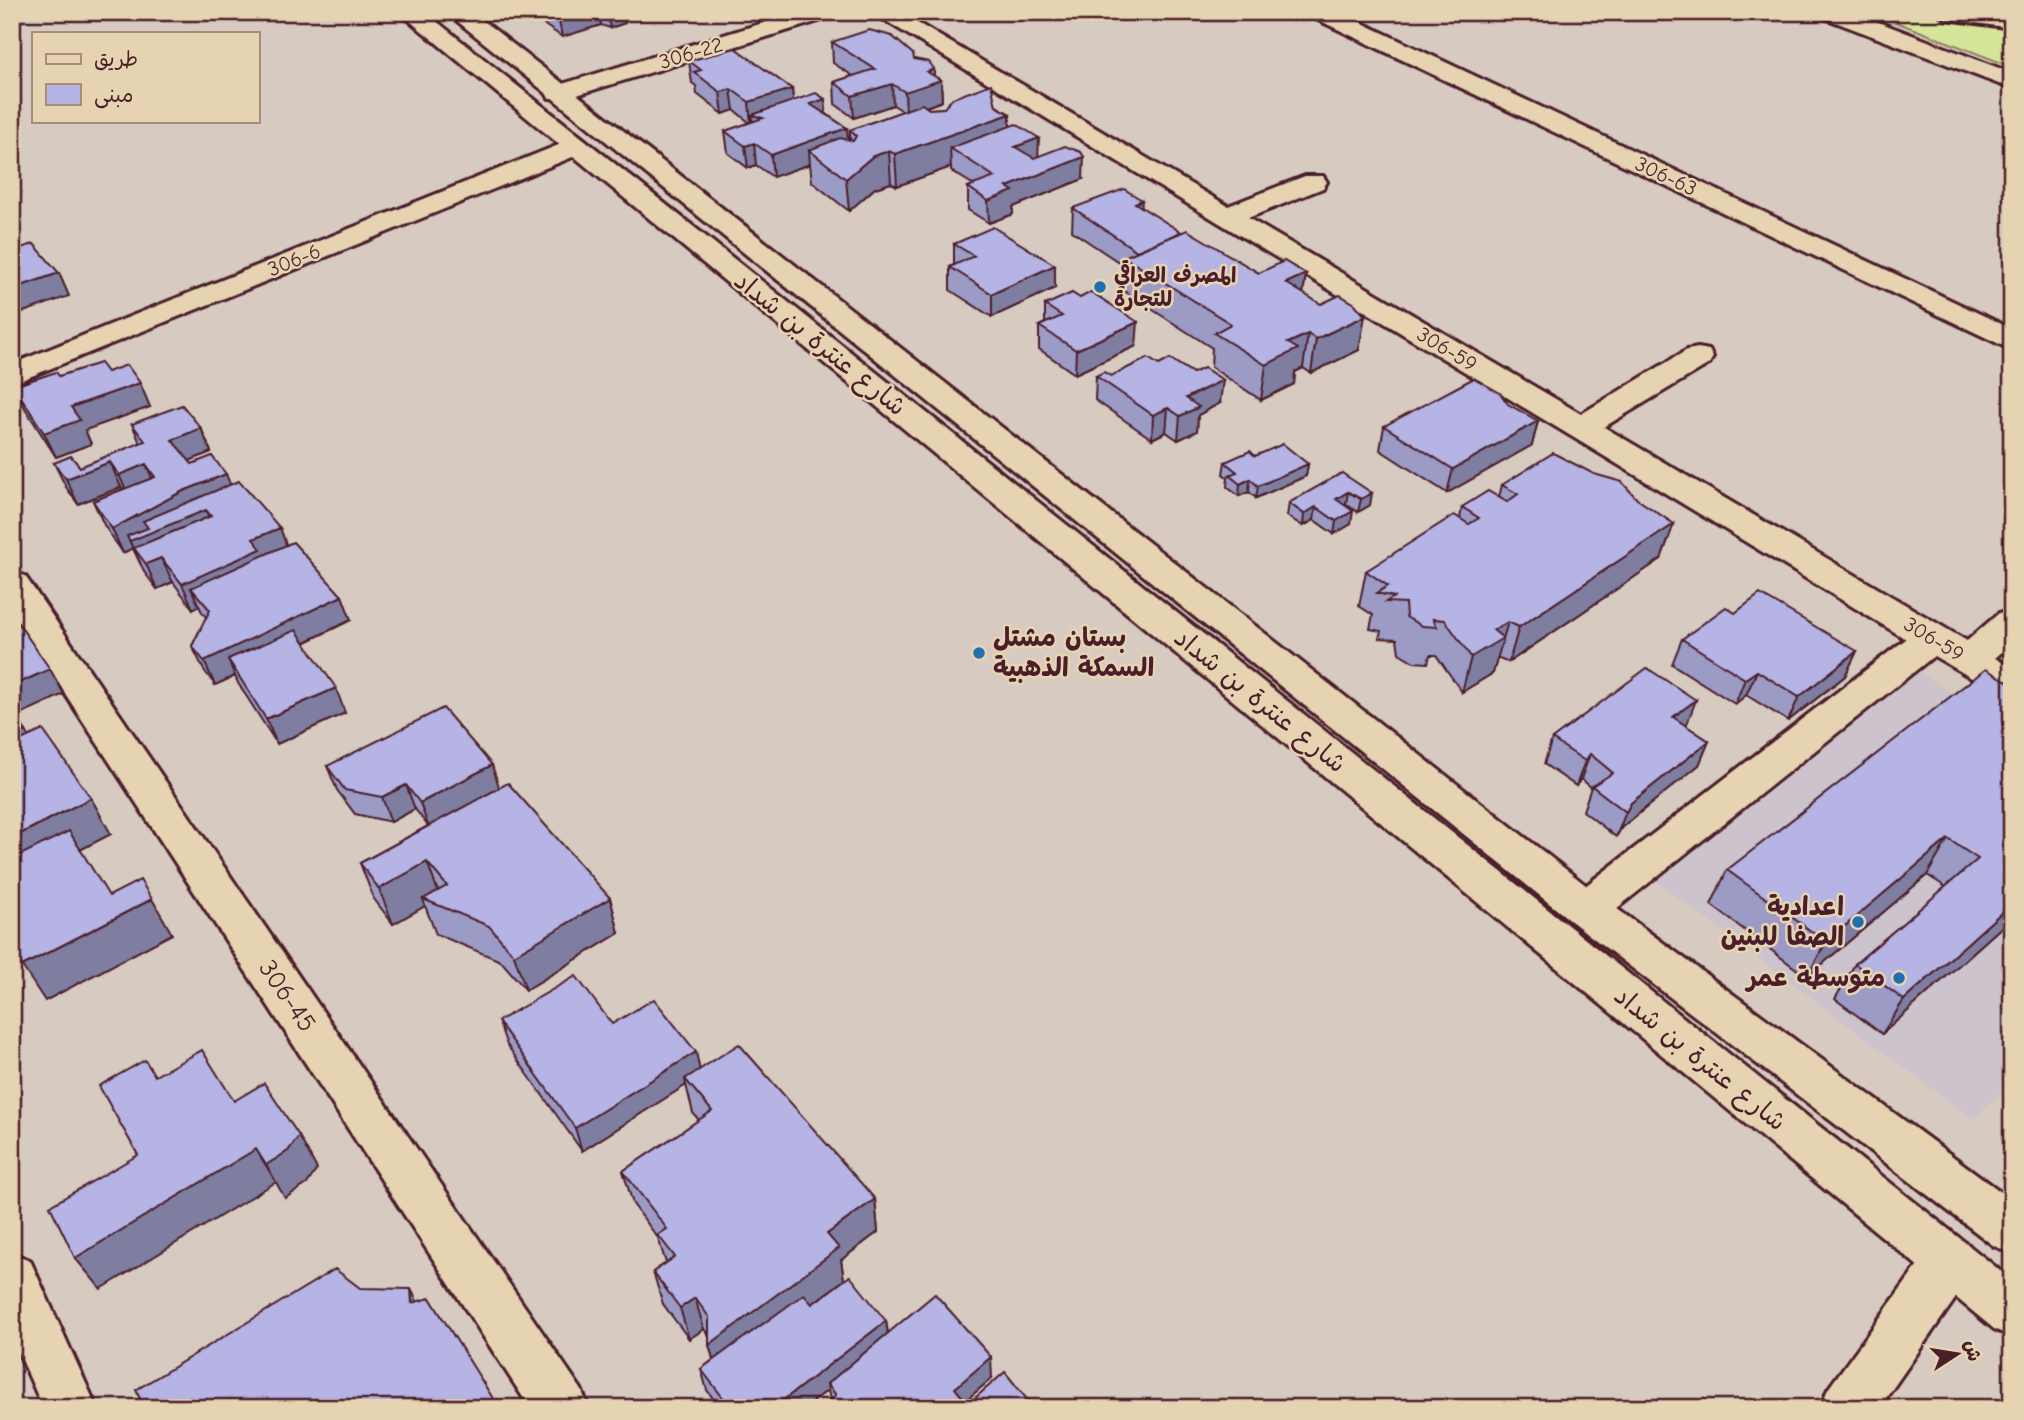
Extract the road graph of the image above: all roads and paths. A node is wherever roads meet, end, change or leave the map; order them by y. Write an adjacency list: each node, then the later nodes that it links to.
1 (410, 12): 11 (street, شارع عنترة بن شداد)
2 (457, 12): 10 (street, شارع عنترة بن شداد)
3 (824, 12): 10 (street, 306-22)
4 (882, 12): 13 (street, 306-59)
5 (1320, 12): 14 (street, 306-63)
6 (1830, 12): 9 (street)
7 (1947, 12): 8 (street)
8 (2012, 21)
9 (2012, 82)
10 (558, 93): 23 (street, شارع عنترة بن شداد)
11 (576, 146): 16 (street, 306-6); 25 (street, شارع عنترة بن شداد)
12 (1314, 181): 13 (street)
13 (1225, 217): 17 (street, 306-59)
14 (2012, 341)
15 (1698, 357): 17 (street)
16 (12, 375)
17 (1580, 428): 20 (street, 306-59)
18 (12, 584): 29 (street, 306-45)
19 (2012, 622): 21 (street)
20 (1932, 638): 21 (street, 306-59); 23 (street)
21 (1969, 660): 22 (street, 306-59)
22 (2012, 685)
23 (1586, 909): 24 (street, شارع عنترة بن شداد)
24 (2012, 1230)
25 (1951, 1262): 27 (street, شارع عنترة بن شداد); 30 (street)
26 (12, 1277): 28 (street)
27 (2012, 1312)
28 (70, 1408)
29 (562, 1408)
30 (1847, 1408)

